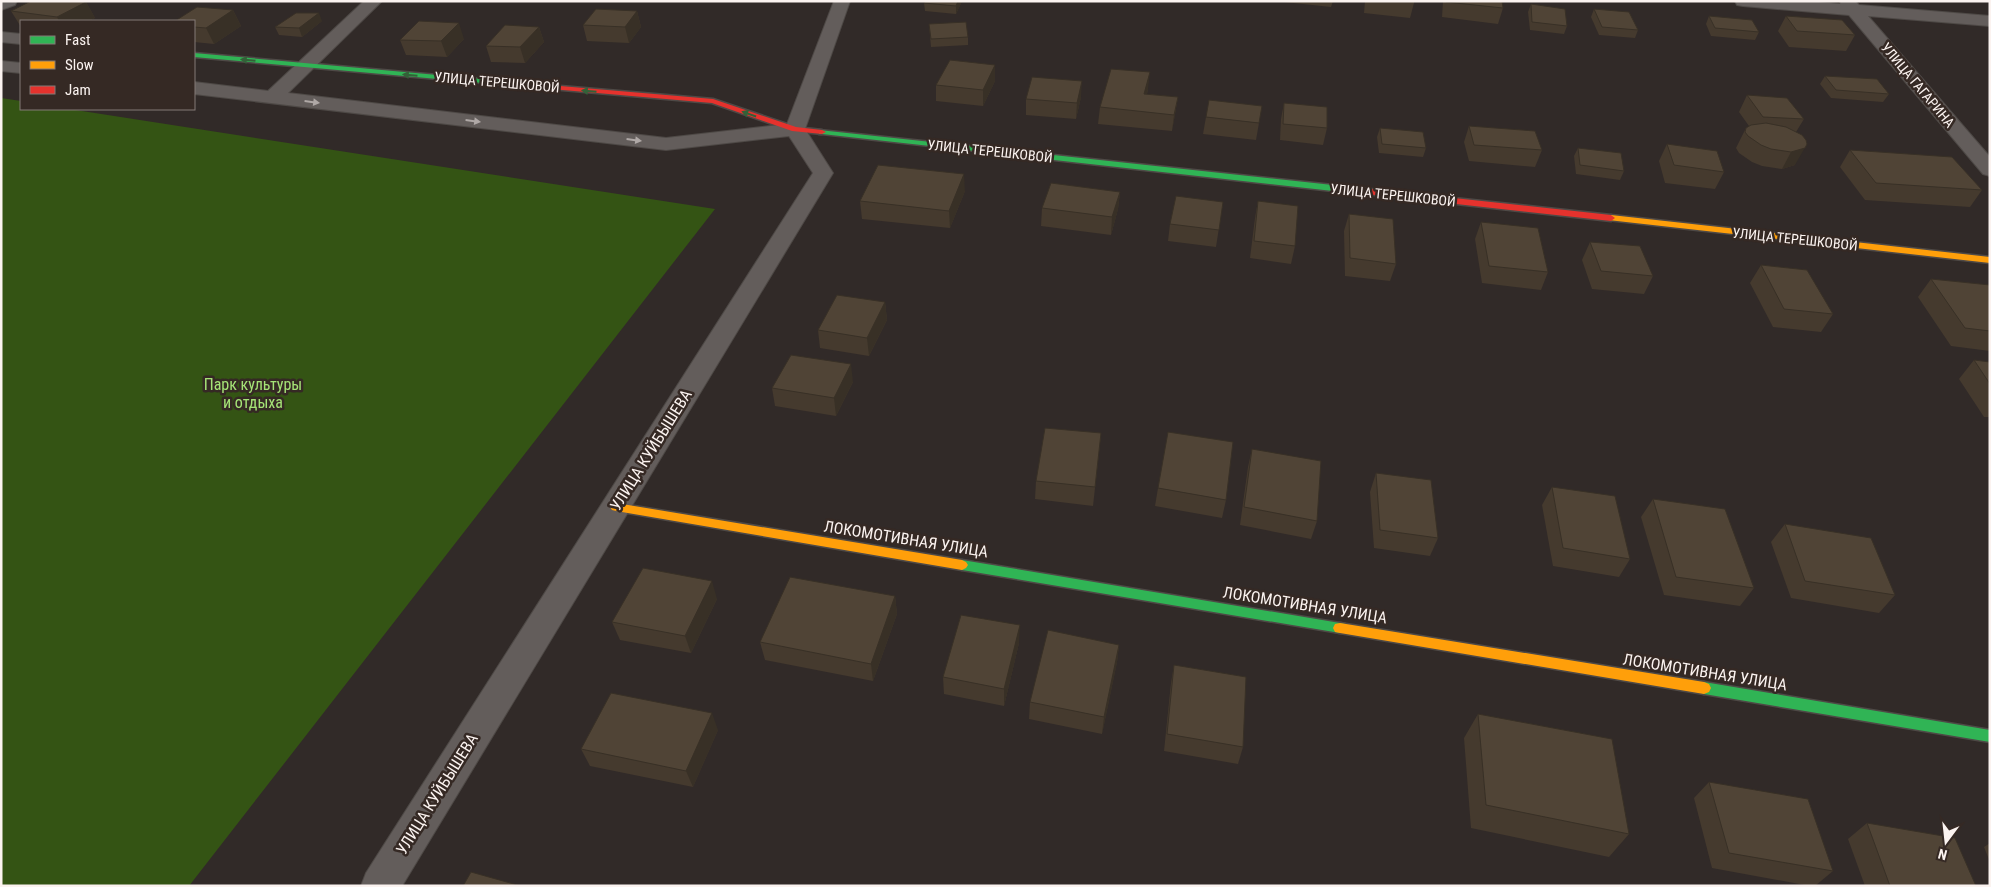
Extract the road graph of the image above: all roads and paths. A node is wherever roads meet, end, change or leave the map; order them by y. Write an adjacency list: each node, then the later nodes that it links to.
1 (9, 1): 5 (street)
2 (374, 1): 12 (street)
3 (842, 1): 16 (street)
4 (1743, 1): 6 (street)
5 (1, 5)
6 (1851, 6): 7 (street); 17 (street, УЛИЦА ГАГАРИНА)
7 (1990, 21)
8 (1, 37): 9 (street)
9 (20, 39)
10 (195, 55): 12 (street, УЛИЦА ТЕРЕШКОВОЙ, one-way to 10)
11 (1, 66): 13 (street)
12 (308, 66): 15 (street); 16 (street, УЛИЦА ТЕРЕШКОВОЙ, one-way to 12)
13 (20, 68)
14 (195, 88): 15 (street, УЛИЦА ТЕРЕШКОВОЙ)
15 (272, 98): 16 (street, УЛИЦА ТЕРЕШКОВОЙ, one-way to 16)
16 (795, 129): 18 (street, УЛИЦА ТЕРЕШКОВОЙ); 19 (street, УЛИЦА КУЙБЫШЕВА)
17 (1990, 170)
18 (1990, 260)
19 (616, 507): 20 (street, ЛОКОМОТИВНАЯ УЛИЦА); 21 (street, УЛИЦА КУЙБЫШЕВА)
20 (1990, 736)
21 (380, 886)

